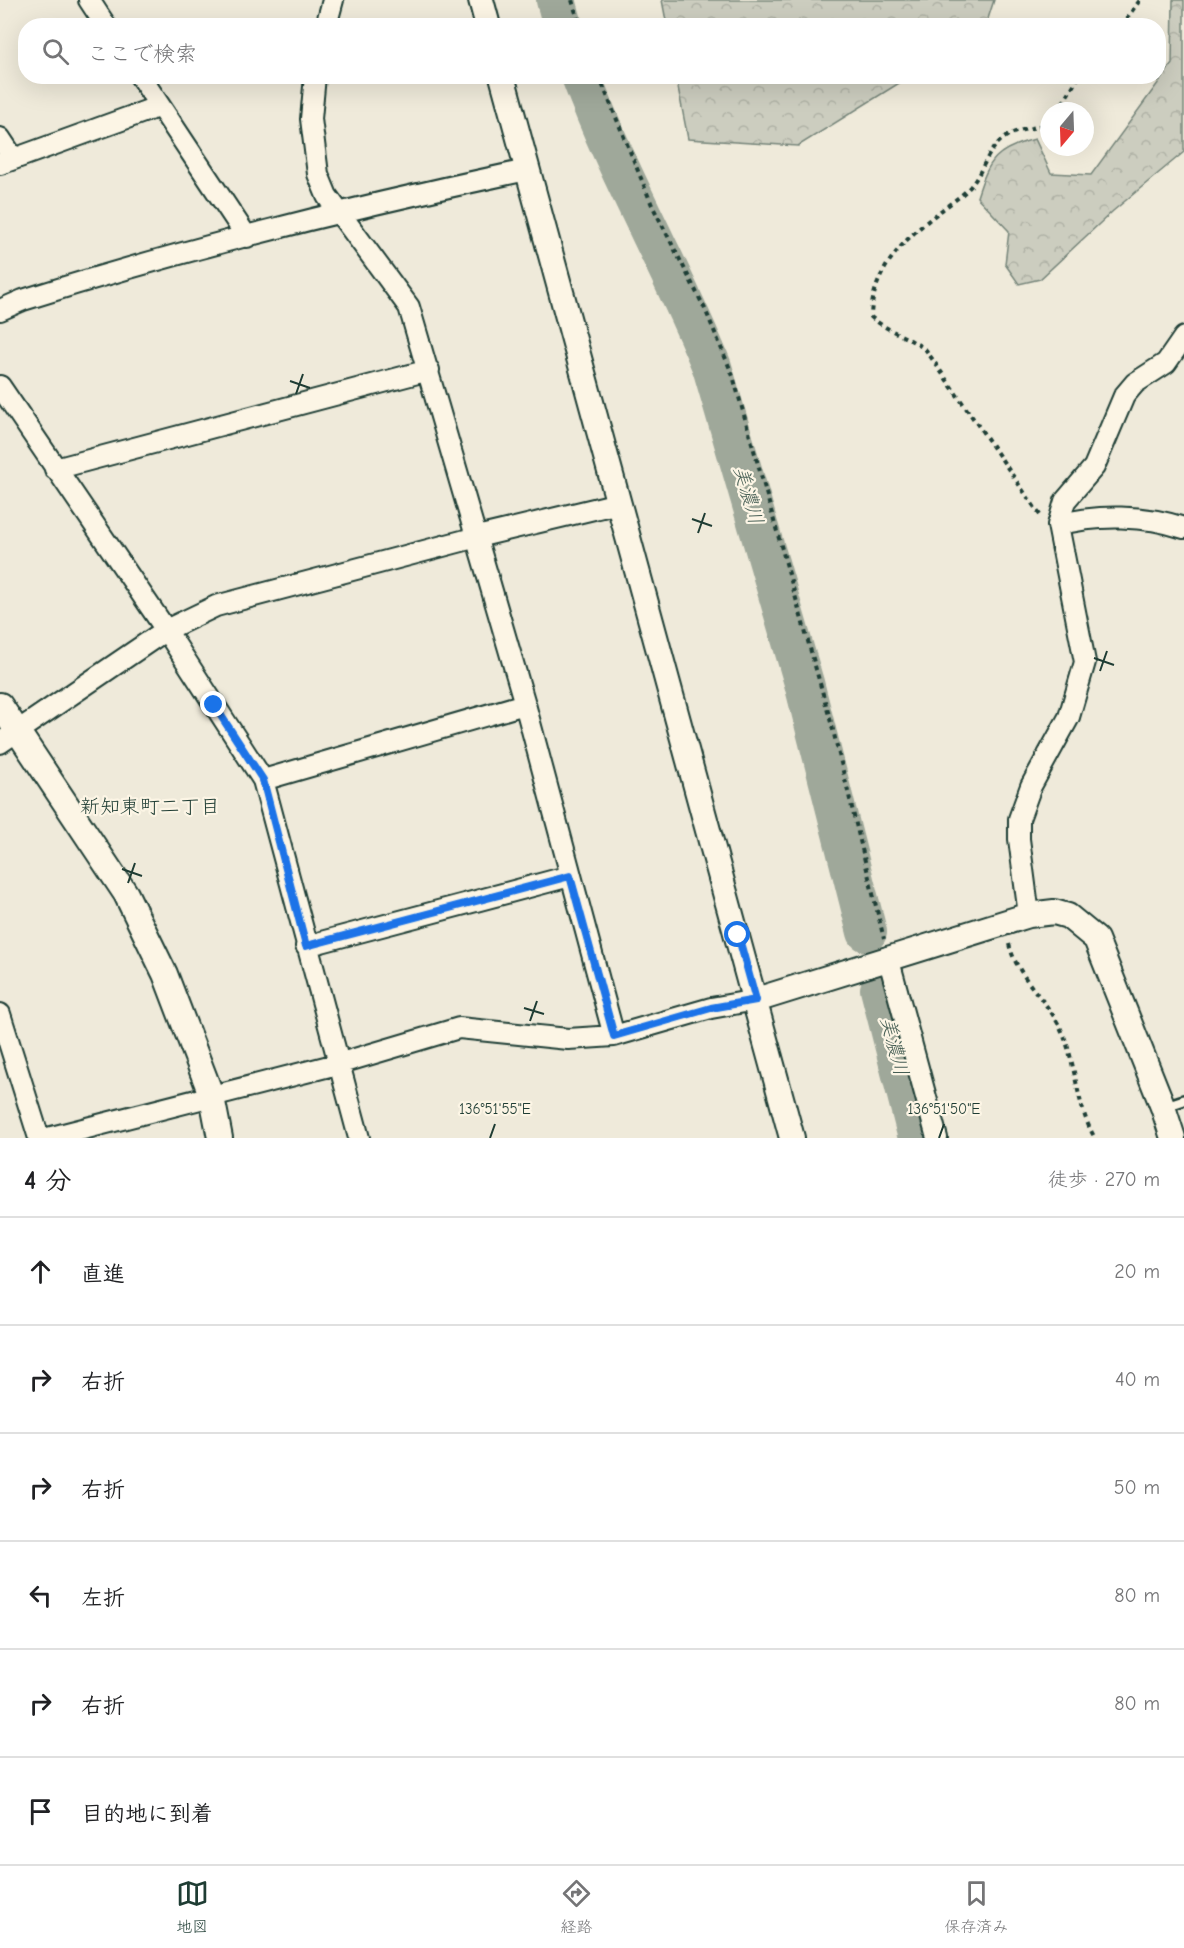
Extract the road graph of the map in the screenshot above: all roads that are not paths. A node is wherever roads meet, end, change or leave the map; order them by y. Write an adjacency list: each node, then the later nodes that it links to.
1 (89, 0): 4 (street)
2 (333, 0): 5 (street)
3 (482, 0): 6 (street)
4 (101, 18)
5 (328, 18)
6 (486, 18)
7 (145, 84): 10 (street)
8 (314, 84): 14 (street)
9 (504, 84): 13 (street)
10 (160, 106): 12 (street); 15 (street)
11 (0, 138): 12 (street)
12 (7, 161)
13 (527, 170): 14 (street); 21 (street)
14 (339, 212): 15 (street); 18 (street)
15 (247, 237): 16 (street)
16 (0, 310)
17 (1184, 337): 22 (street)
18 (429, 370): 20 (street); 24 (street)
19 (0, 386): 20 (street)
20 (55, 469): 25 (street)
21 (619, 503): 24 (street); 34 (street)
22 (1058, 525): 23 (street); 31 (street)
23 (1184, 528)
24 (477, 537): 25 (street); 26 (street)
25 (166, 630): 28 (street); 29 (street)
26 (525, 704): 29 (street); 30 (street)
27 (0, 705): 28 (street)
28 (8, 736): 38 (street)
29 (263, 780): 32 (street)
30 (570, 876): 32 (street); 36 (street)
31 (1029, 915): 33 (street); 39 (street)
32 (306, 946): 37 (street)
33 (888, 957): 34 (street); 45 (street)
34 (756, 1000): 36 (street); 44 (street)
35 (0, 1014): 40 (street)
36 (614, 1036): 37 (street)
37 (341, 1063): 38 (street); 43 (street)
38 (212, 1097): 41 (street); 42 (street)
39 (1174, 1104): 46 (street)
40 (39, 1138)
41 (48, 1138)
42 (220, 1138)
43 (359, 1138)
44 (792, 1138)
45 (937, 1138)
46 (1173, 1138)

